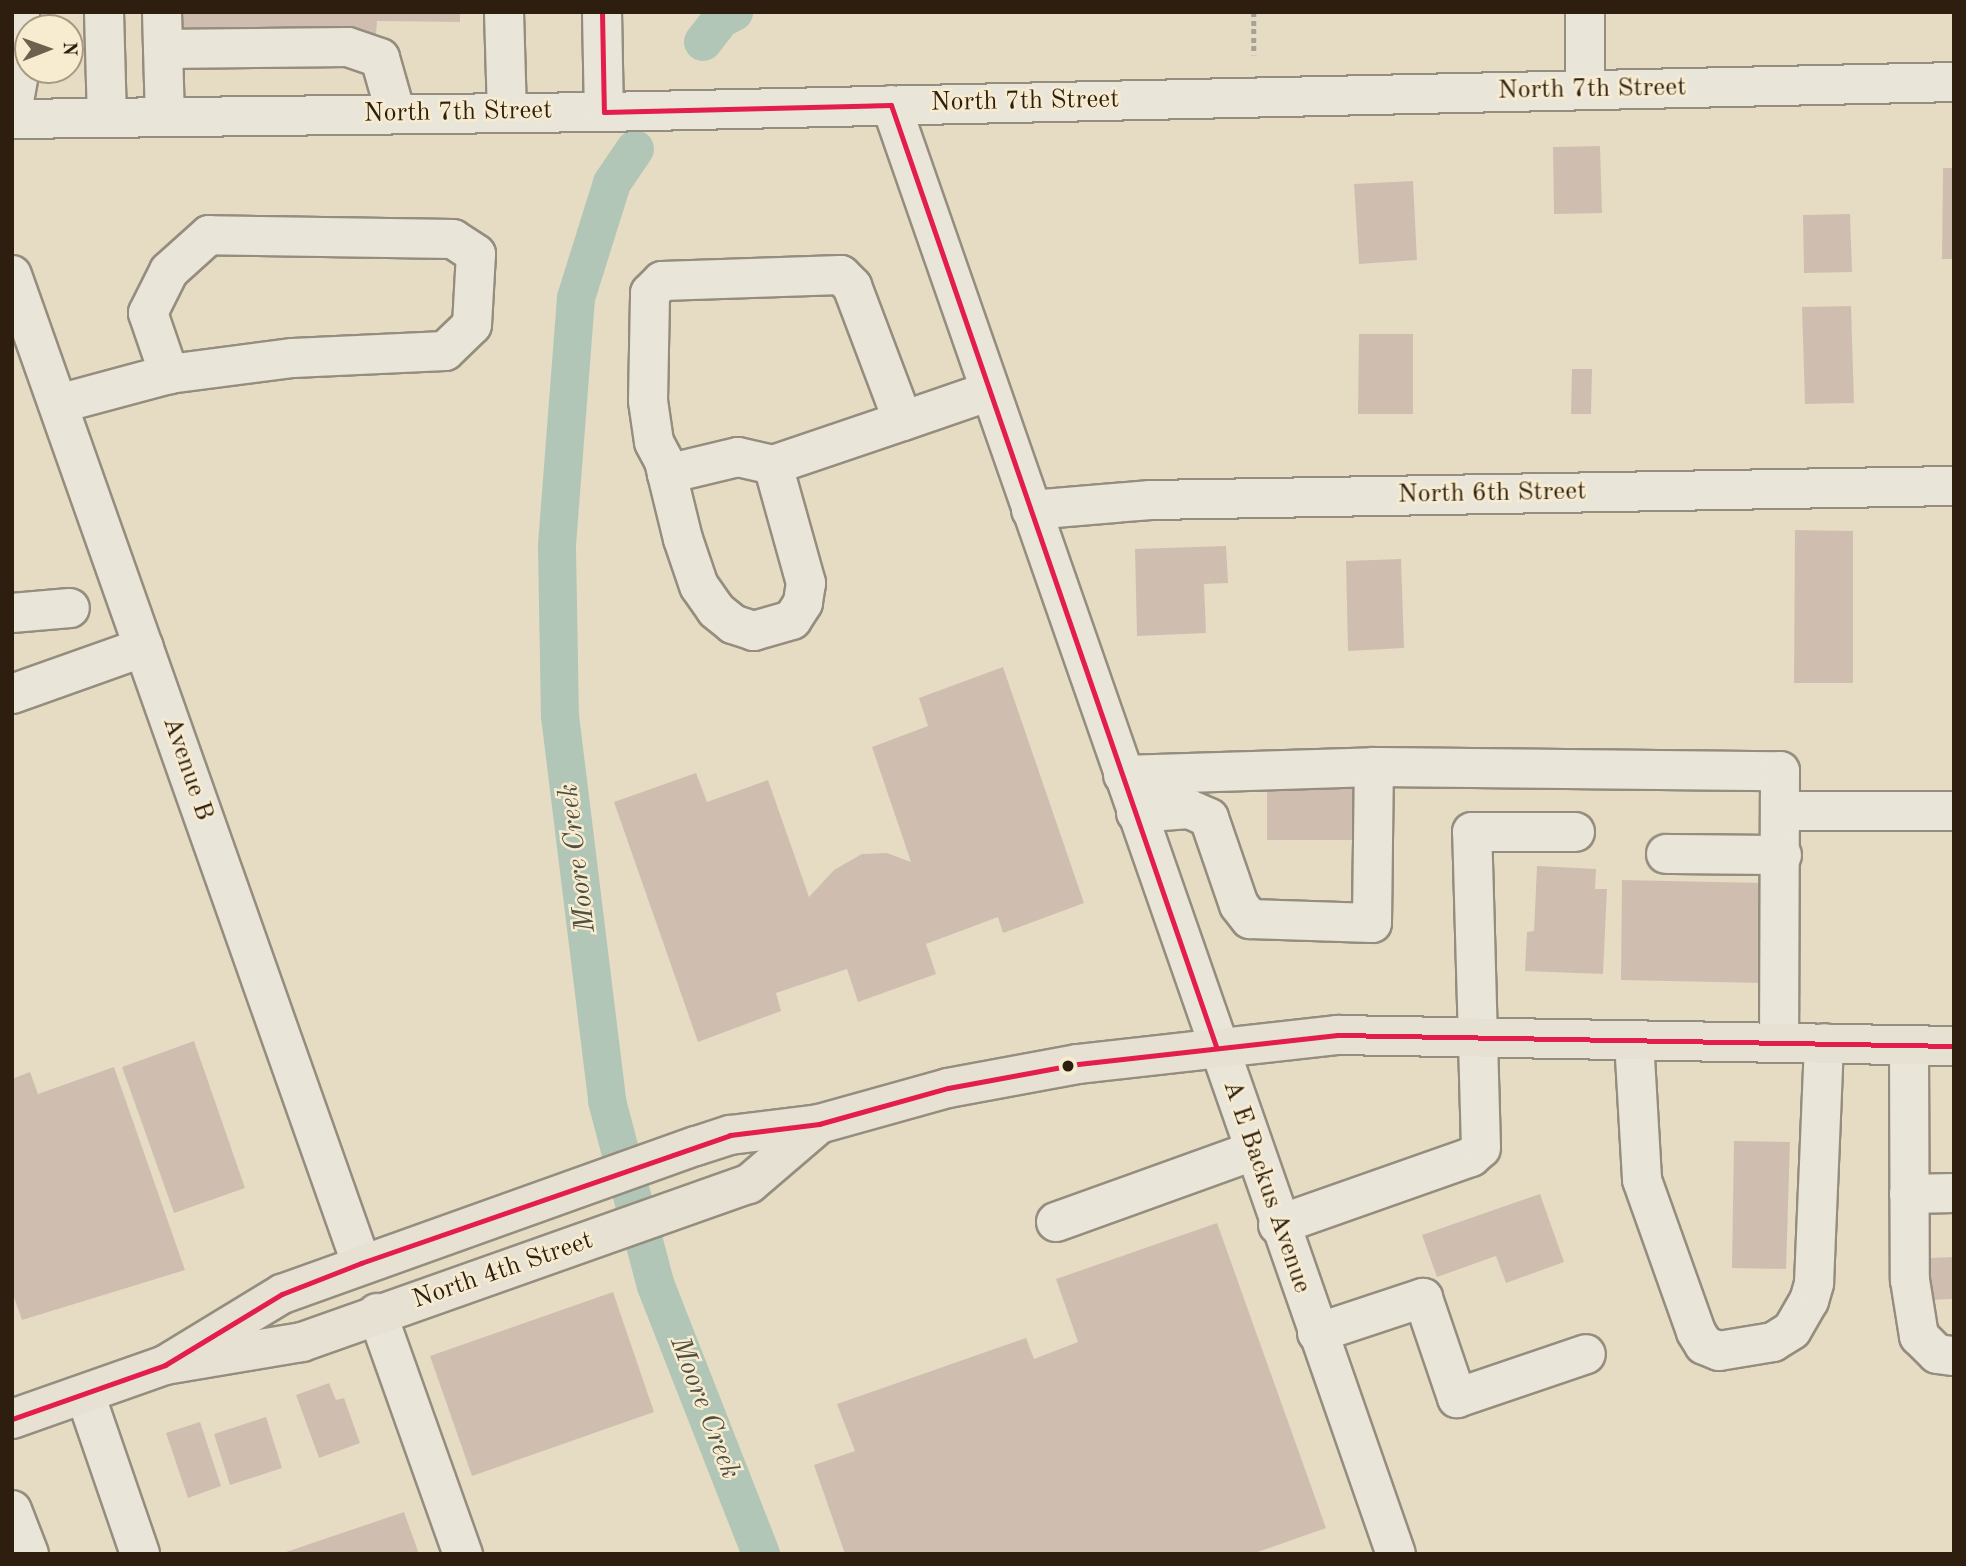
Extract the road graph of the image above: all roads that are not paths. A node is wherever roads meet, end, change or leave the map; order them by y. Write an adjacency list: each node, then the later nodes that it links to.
1 (20, 12): 10 (street)
2 (104, 12): 14 (street)
3 (504, 12): 12 (street)
4 (603, 12): 11 (street)
5 (1585, 12): 8 (street)
6 (163, 31): 13 (street); 15 (street)
7 (1954, 82): 8 (street, North 7th Street)
8 (1585, 90): 9 (street, North 7th Street)
9 (891, 105): 11 (street, North 7th Street); 19 (street, A E Backus Avenue)
10 (12, 112)
11 (604, 112): 12 (street, North 7th Street)
12 (507, 113): 13 (street, North 7th Street)
13 (396, 114): 15 (street, North 7th Street)
14 (107, 117): 15 (street, North 7th Street); 16 (street, North 7th Street)
15 (165, 117)
16 (12, 119)
17 (12, 275): 20 (street, Avenue B)
18 (169, 374): 18 (street); 20 (street)
19 (990, 391): 21 (street); 25 (street, A E Backus Avenue)
20 (58, 404): 28 (street, Avenue B)
21 (903, 421): 22 (street); 23 (street)
22 (773, 465): 23 (street); 23 (street)
23 (667, 474)
24 (1954, 486): 25 (street, North 6th Street)
25 (1031, 510): 31 (street, A E Backus Avenue)
26 (69, 608): 27 (street)
27 (12, 612)
28 (144, 647): 29 (street); 51 (street, Avenue B)
29 (12, 694)
30 (1374, 767): 31 (street); 32 (street); 34 (street)
31 (1123, 775): 34 (street, A E Backus Avenue)
32 (1781, 811): 33 (street); 37 (street)
33 (1954, 811)
34 (1136, 813): 43 (street, A E Backus Avenue)
35 (1575, 832): 38 (street)
36 (1666, 854): 37 (street)
37 (1782, 855): 40 (street)
38 (1478, 1034): 39 (main road, North 4th Street); 43 (main road, North 4th Street); 50 (street)
39 (1634, 1040): 40 (main road, North 4th Street); 41 (street)
40 (1779, 1042): 41 (main road, North 4th Street)
41 (1824, 1043): 42 (main road, North 4th Street)
42 (1909, 1045): 44 (main road, North 4th Street); 48 (street)
43 (1216, 1046): 45 (main road, North 4th Street); 46 (street, A E Backus Avenue)
44 (1954, 1046)
45 (819, 1124): 51 (main road, North 4th Street); 52 (main road, North 4th Street)
46 (1253, 1151): 49 (street); 50 (street, A E Backus Avenue)
47 (1954, 1193): 48 (street)
48 (1909, 1194): 55 (street)
49 (1056, 1222)
50 (1278, 1226): 53 (street, A E Backus Avenue)
51 (361, 1263): 56 (main road, North 4th Street)
52 (377, 1313): 56 (main road, North 4th Street); 62 (street)
53 (1317, 1333): 54 (street); 63 (street, A E Backus Avenue)
54 (1586, 1354)
55 (1954, 1356)
56 (165, 1365): 57 (main road, North 4th Street)
57 (85, 1394): 58 (main road, North 4th Street); 61 (street)
58 (12, 1419)
59 (12, 1510): 60 (street)
60 (29, 1554)
61 (140, 1554)
62 (463, 1554)
63 (1396, 1554)

